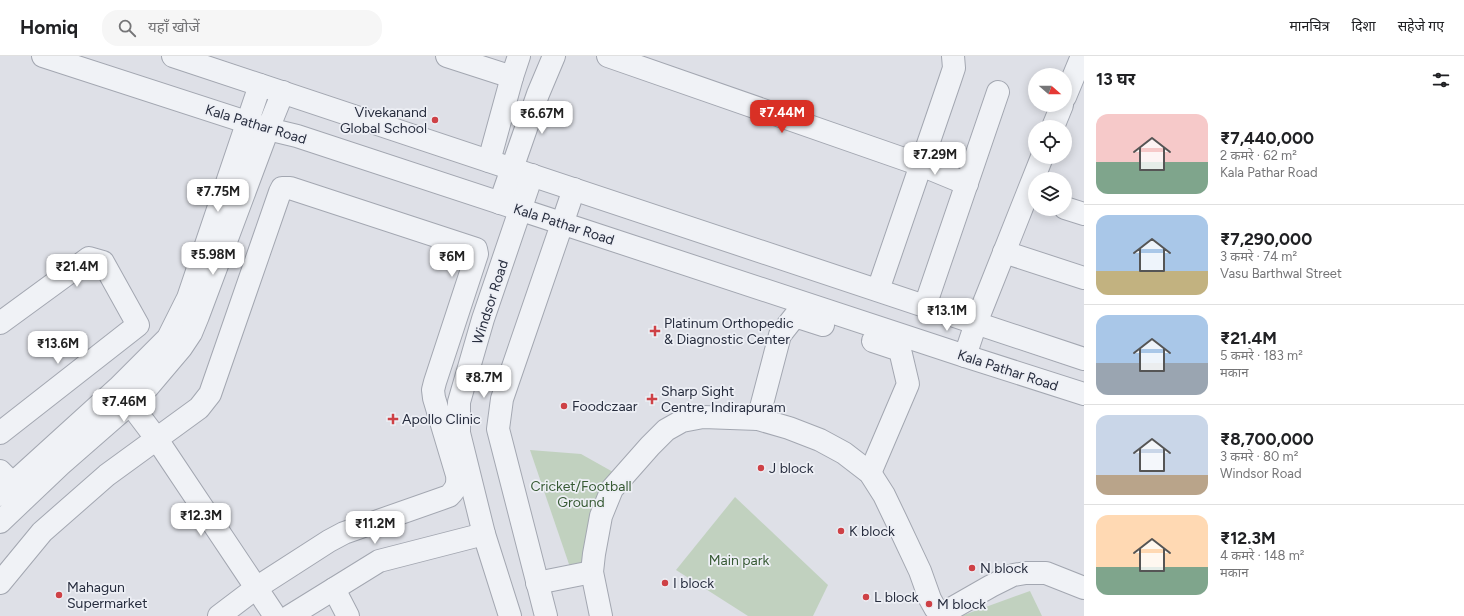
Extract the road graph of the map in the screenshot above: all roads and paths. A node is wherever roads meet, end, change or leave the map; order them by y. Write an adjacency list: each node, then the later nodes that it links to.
1 (43, 56): 14 (street, Kala Pathar Road)
2 (173, 56): 11 (street)
3 (447, 56): 9 (street)
4 (519, 56): 9 (street)
5 (554, 56): 18 (street)
6 (608, 56): 17 (street)
7 (953, 56): 17 (street)
8 (1082, 56): 10 (street)
9 (512, 77): 16 (street)
10 (1072, 80)
11 (260, 85): 12 (street); 14 (street)
12 (283, 92): 15 (street); 16 (street)
13 (998, 92): 19 (street)
14 (246, 123): 15 (street, Kala Pathar Road); 37 (street)
15 (268, 130): 21 (street, Kala Pathar Road); 37 (street)
16 (489, 161): 18 (street)
17 (921, 165): 19 (street); 29 (street)
18 (522, 172): 20 (street); 21 (street); 23 (street, Windsor Road)
19 (967, 184): 30 (street)
20 (574, 189): 26 (street); 29 (street)
21 (500, 203): 23 (street, Kala Pathar Road)
22 (1028, 203): 27 (street)
23 (520, 210): 26 (street, Kala Pathar Road); 43 (street, Windsor Road)
24 (1072, 210): 25 (street)
25 (1084, 214)
26 (562, 224): 31 (street, Kala Pathar Road); 46 (street)
27 (1004, 252): 28 (street); 33 (street)
28 (1084, 278)
29 (878, 290): 30 (street)
30 (925, 306): 33 (street)
31 (797, 309): 34 (street, Kala Pathar Road); 38 (street); 41 (street)
32 (0, 323): 39 (street)
33 (976, 323): 34 (street); 35 (street)
34 (965, 356): 36 (street, Kala Pathar Road)
35 (1084, 359)
36 (1084, 394)
37 (124, 396): 40 (street); 42 (street)
38 (758, 419): 41 (street); 44 (street)
39 (0, 433)
40 (156, 438): 45 (street); 47 (street); 47 (street)
41 (870, 474): 48 (street)
42 (7, 497)
43 (484, 534): 49 (street); 54 (street, Windsor Road)
44 (592, 572): 46 (street); 56 (street)
45 (0, 583)
46 (537, 583): 55 (street)
47 (256, 588): 50 (street); 51 (street)
48 (1084, 588)
49 (334, 589): 52 (street); 53 (street)
50 (219, 616)
51 (275, 616)
52 (290, 616)
53 (348, 616)
54 (510, 616)
55 (546, 616)
56 (601, 616)

